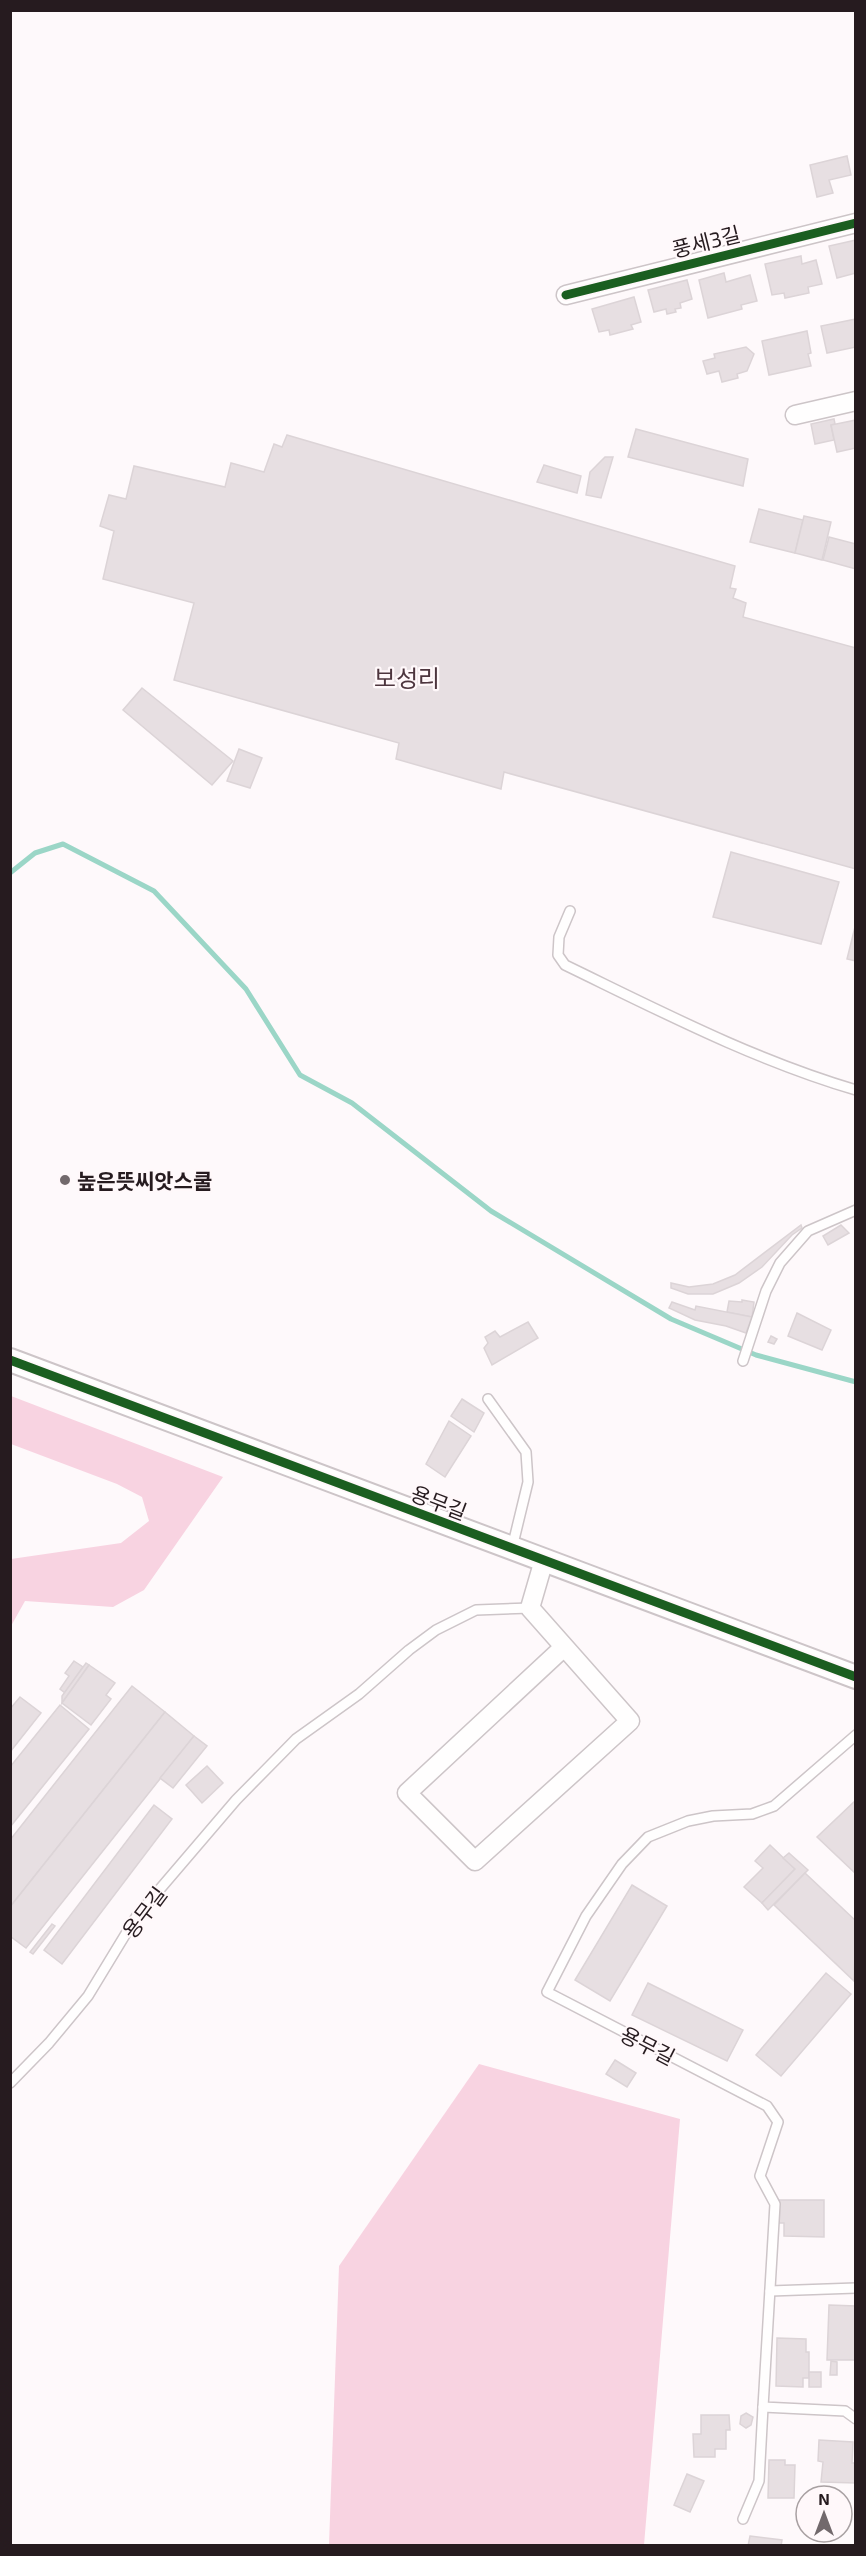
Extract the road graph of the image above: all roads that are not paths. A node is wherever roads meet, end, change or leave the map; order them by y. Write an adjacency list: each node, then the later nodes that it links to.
1 (855, 223): 2 (street, 풍세3길)
2 (566, 295)
3 (855, 401): 4 (street)
4 (795, 415)
5 (570, 911): 6 (lane)
6 (855, 1090)
7 (855, 1210): 8 (lane)
8 (743, 1358)
9 (10, 1360): 11 (street, 용무길)
10 (488, 1399): 11 (lane)
11 (512, 1548): 12 (street, 용무길)
12 (544, 1560): 13 (street); 15 (street, 용무길)
13 (530, 1608): 14 (street); 17 (lane, 용무길)
14 (564, 1647): 14 (street)
15 (855, 1677)
16 (855, 1735): 19 (lane, 용무길)
17 (10, 2083)
18 (855, 2288): 19 (lane)
19 (770, 2290): 20 (lane, 용무길)
20 (763, 2407): 21 (lane); 22 (lane, 용무길)
21 (855, 2419)
22 (743, 2518)

